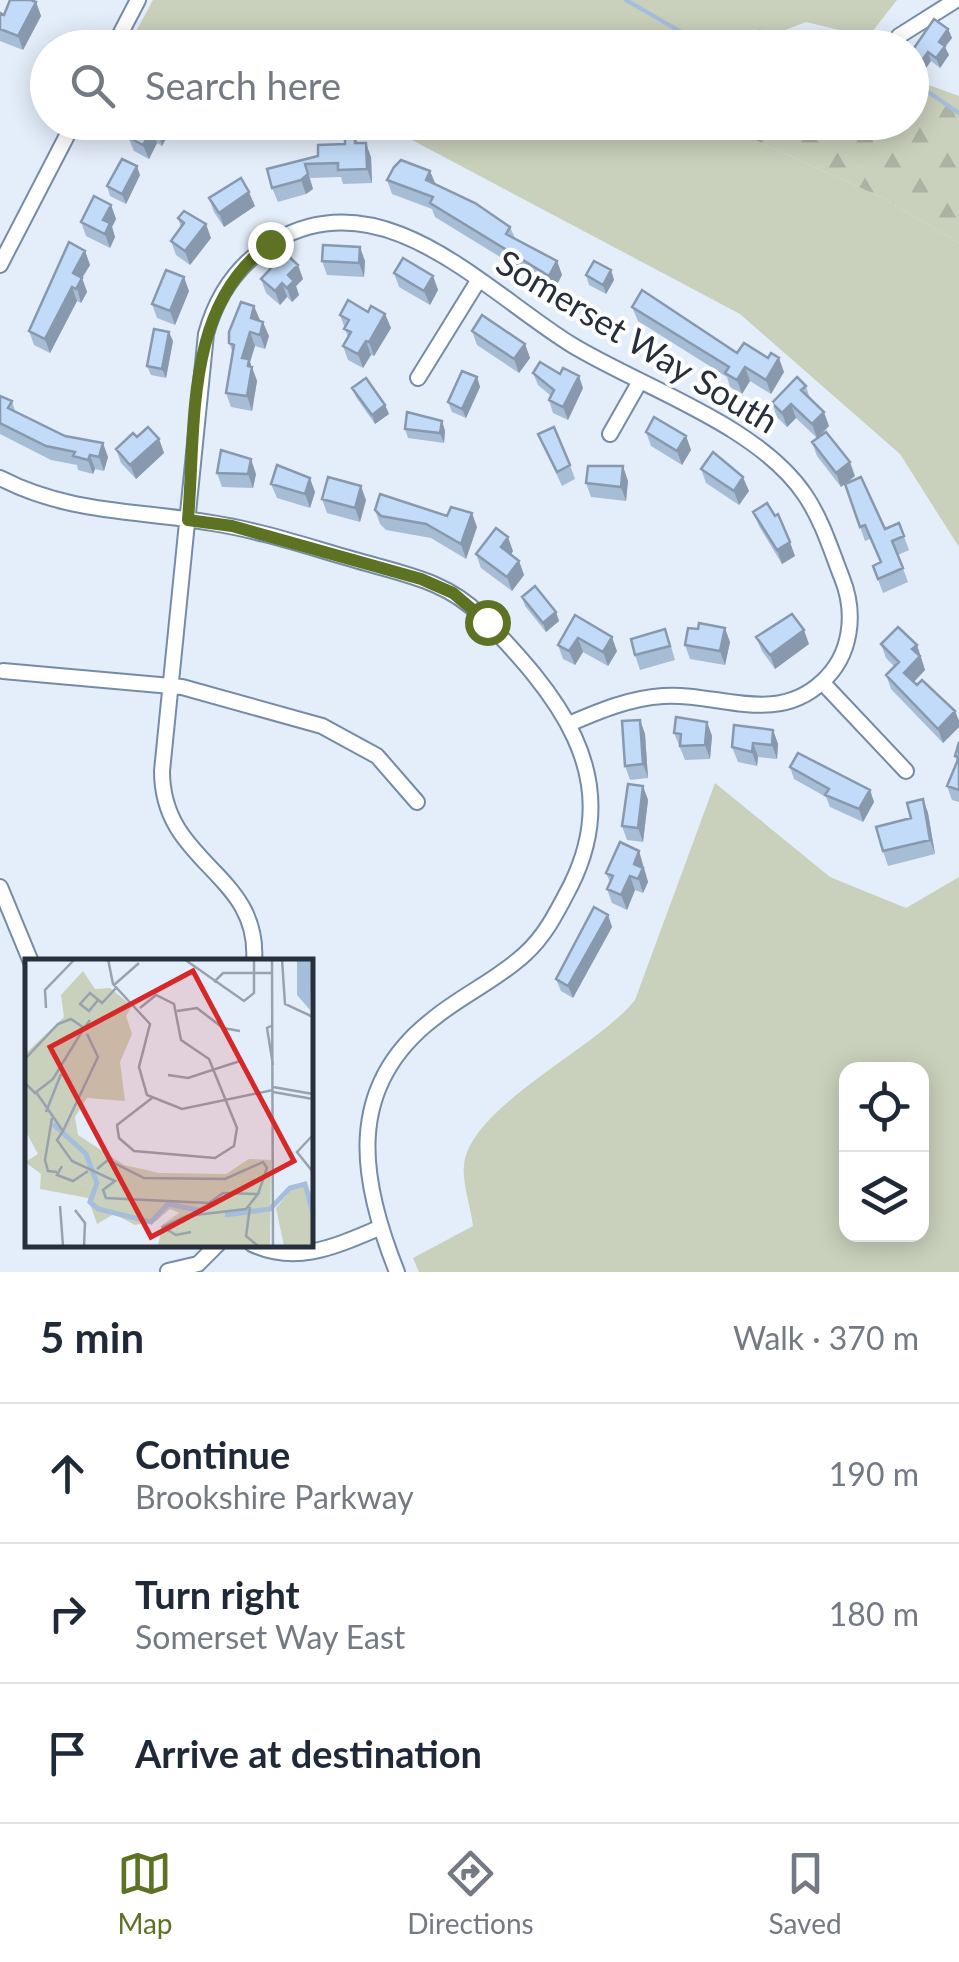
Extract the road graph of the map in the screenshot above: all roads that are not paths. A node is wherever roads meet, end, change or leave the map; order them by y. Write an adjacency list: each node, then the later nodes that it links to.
1 (138, 0): 3 (street)
2 (956, 0): 4 (street)
3 (122, 30)
4 (908, 30)
5 (65, 140): 6 (street)
6 (0, 266)
7 (478, 282): 8 (street); 9 (street, Somerset Way South); 12 (street, Somerset Way South)
8 (418, 378)
9 (640, 383): 10 (street); 14 (street, Somerset Way South)
10 (610, 434)
11 (0, 478): 12 (street)
12 (188, 520): 15 (street); 16 (street)
13 (2, 671): 15 (street)
14 (822, 682): 16 (street); 17 (street)
15 (170, 686): 18 (street); 21 (street)
16 (569, 724): 22 (street)
17 (906, 770)
18 (418, 802)
19 (0, 887): 20 (street)
20 (30, 959)
21 (254, 959)
22 (379, 1228): 24 (street); 26 (street)
23 (215, 1247): 25 (street)
24 (260, 1247)
25 (168, 1271)
26 (397, 1272)

